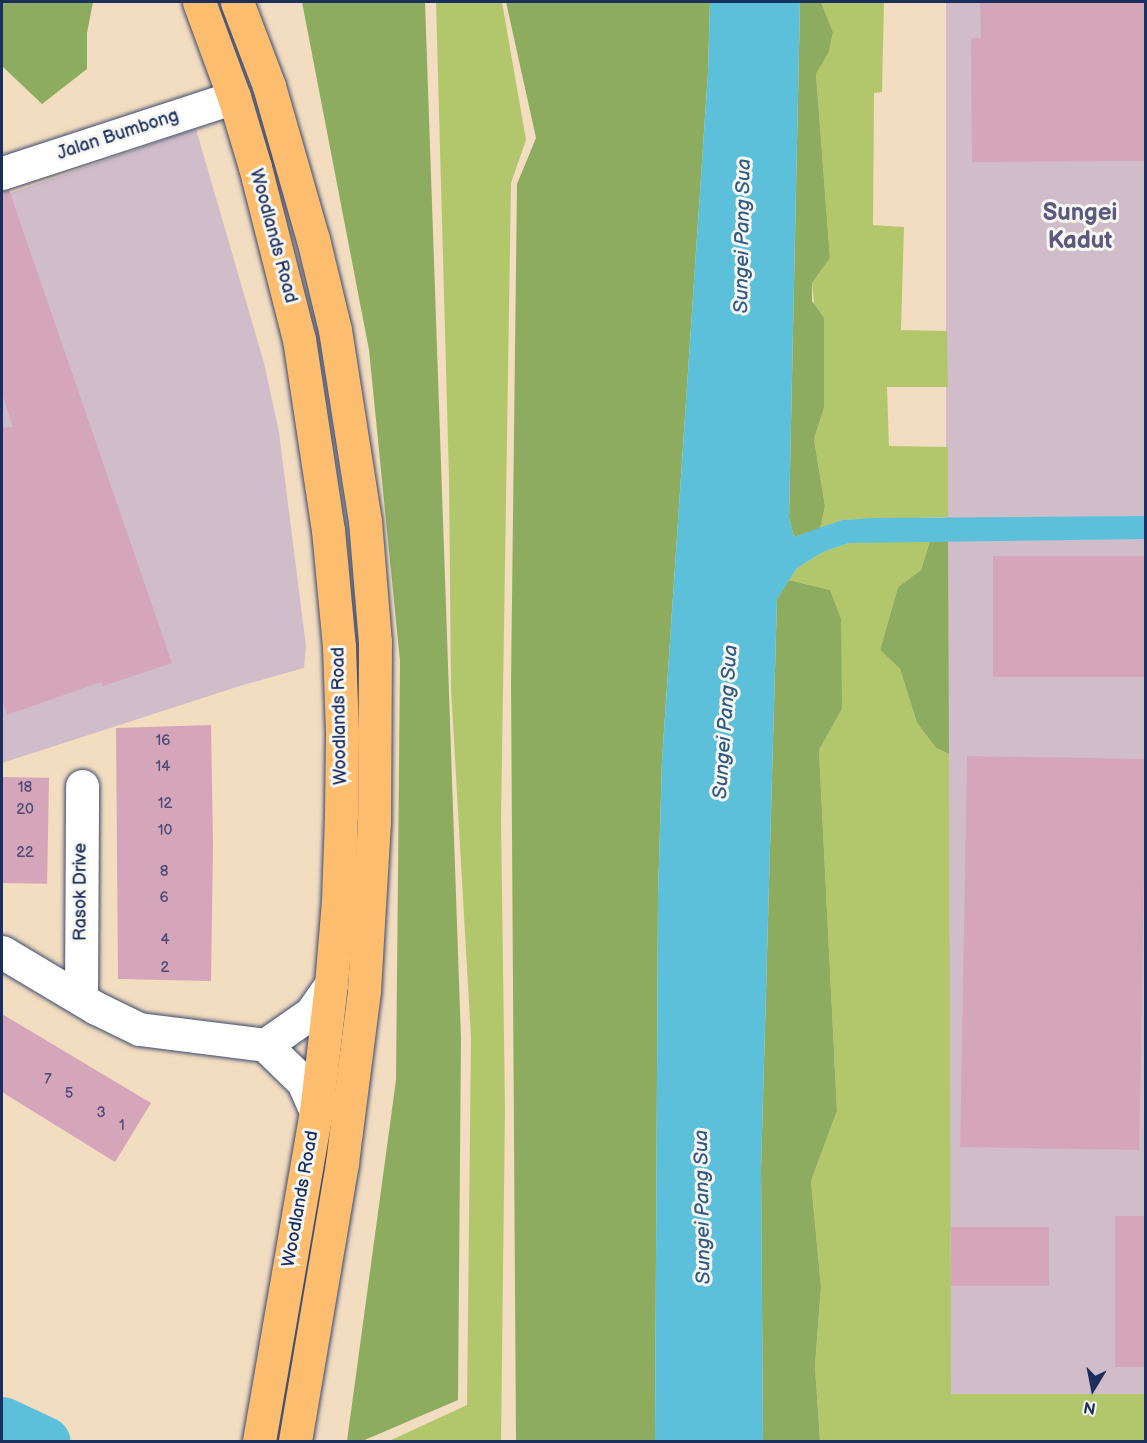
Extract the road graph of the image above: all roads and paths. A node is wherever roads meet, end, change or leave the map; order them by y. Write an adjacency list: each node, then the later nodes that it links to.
1 (199, 2): 3 (main road, Woodlands Road)
2 (237, 2): 12 (main road, Woodlands Road)
3 (234, 97): 4 (street, Jalan Bumbong); 7 (main road, Woodlands Road)
4 (2, 173)
5 (82, 786): 8 (street, Rasok Drive)
6 (2, 952): 8 (street)
7 (331, 984): 9 (street); 10 (main road, Woodlands Road)
8 (81, 997): 9 (street)
9 (265, 1045): 10 (street)
10 (316, 1111): 11 (main road, Woodlands Road)
11 (259, 1442)
12 (295, 1442)

